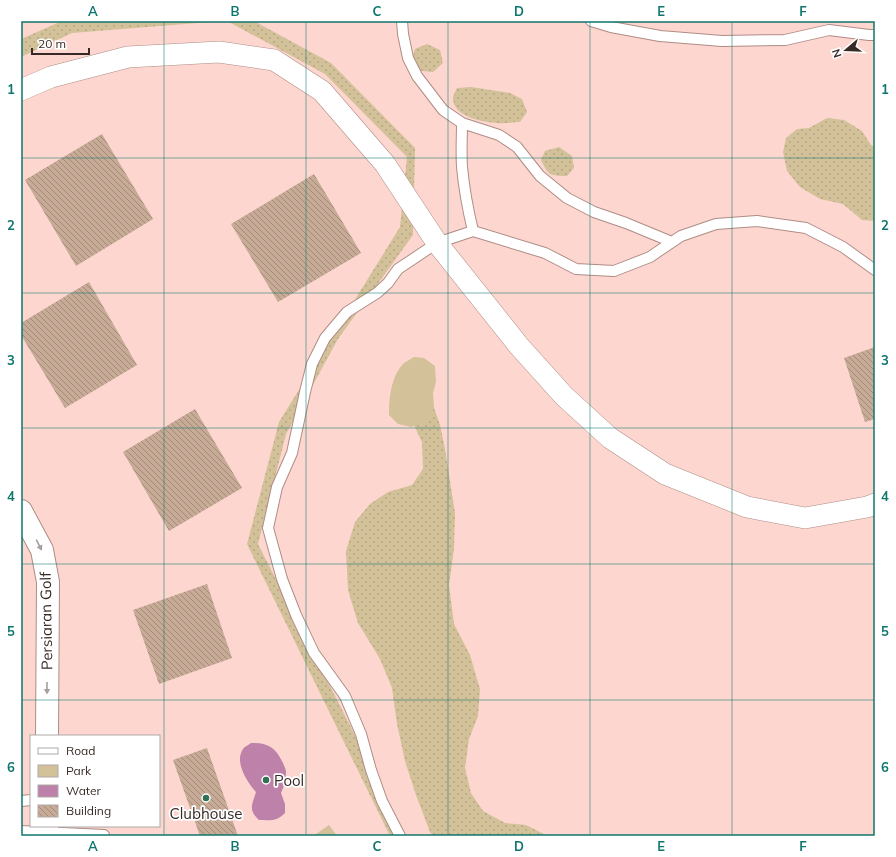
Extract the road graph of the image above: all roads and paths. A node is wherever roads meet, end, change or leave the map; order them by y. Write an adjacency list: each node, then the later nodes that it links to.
1 (402, 21): 5 (lane)
2 (591, 21): 3 (lane)
3 (875, 35)
4 (21, 90): 8 (street)
5 (462, 123): 6 (lane); 7 (lane)
6 (473, 231): 7 (lane); 8 (lane)
7 (672, 242): 9 (lane)
8 (437, 243): 10 (street); 16 (lane)
9 (875, 270)
10 (875, 504)
11 (21, 511): 12 (street, Persiaran Golf, one-way to 12)
12 (47, 735)
13 (21, 831): 14 (lane)
14 (47, 831): 15 (lane)
15 (104, 835)
16 (400, 836)

